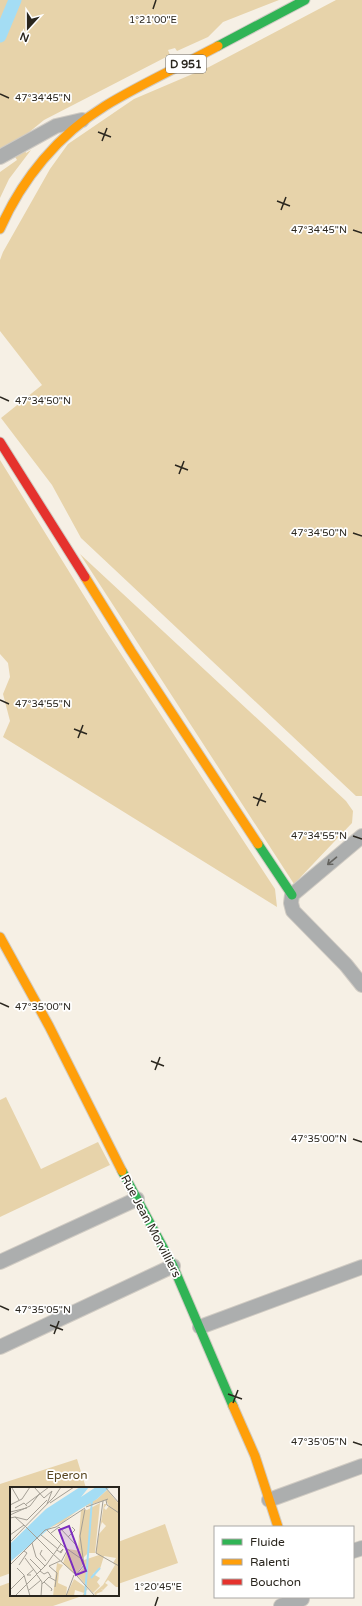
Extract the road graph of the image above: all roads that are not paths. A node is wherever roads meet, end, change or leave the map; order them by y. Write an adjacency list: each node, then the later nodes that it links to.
1 (305, 0): 3 (street, D 951)
2 (314, 0): 3 (street, D 951)
3 (286, 11): 4 (street, D 951)
4 (87, 119): 5 (street); 6 (street, D 951)
5 (0, 157)
6 (0, 229)
7 (0, 442): 9 (street)
8 (362, 836): 9 (street, one-way to 9)
9 (292, 896): 11 (street)
10 (0, 936): 12 (street, Rue Jean Morvilliers)
11 (362, 986)
12 (137, 1199): 13 (street); 14 (street, Rue Jean Morvilliers)
13 (0, 1262)
14 (173, 1266): 16 (street, Rue Jean Morvilliers); 17 (street)
15 (362, 1267): 16 (street)
16 (200, 1327): 19 (street, Rue Jean Morvilliers)
17 (0, 1347)
18 (362, 1466): 19 (street)
19 (269, 1500): 20 (street, Rue Jean Morvilliers)
20 (278, 1526)
21 (302, 1601): 22 (street)
22 (281, 1606)

